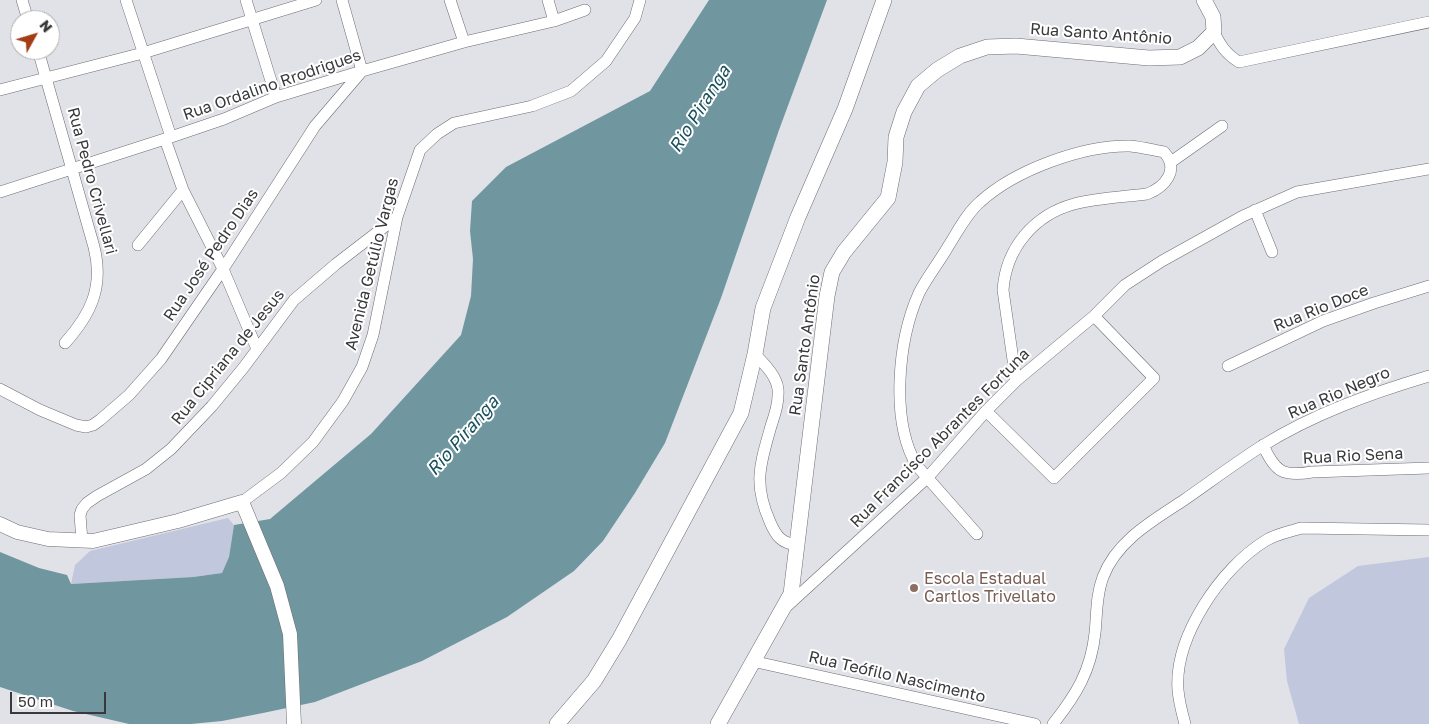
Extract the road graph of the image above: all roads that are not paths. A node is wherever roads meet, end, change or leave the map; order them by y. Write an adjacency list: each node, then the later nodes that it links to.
1 (126, 0): 16 (street)
2 (246, 0): 11 (street)
3 (316, 0): 11 (street)
4 (342, 0): 18 (street)
5 (450, 0): 15 (street)
6 (548, 0): 12 (street)
7 (640, 0): 30 (street, Avenida Getúlio Vargas)
8 (884, 0): 38 (main road)
9 (1204, 0): 14 (main road)
10 (585, 10): 12 (street, Rua Ordalino Rrodrigues)
11 (252, 19): 16 (street); 21 (street)
12 (554, 21): 15 (street, Rua Ordalino Rrodrigues)
13 (1429, 22): 14 (street)
14 (1214, 32): 52 (main road, Rua Santo Antônio)
15 (464, 42): 18 (street, Rua Ordalino Rrodrigues)
16 (143, 53): 19 (street); 23 (street)
17 (41, 60): 19 (street, Rua Pedro Crivellari)
18 (362, 70): 21 (street, Rua Ordalino Rrodrigues); 33 (street, Rua José Pedro Dias)
19 (47, 79): 20 (street); 25 (street, Rua Pedro Crivellari)
20 (0, 90)
21 (276, 97): 23 (street, Rua Ordalino Rrodrigues)
22 (1222, 126): 24 (street)
23 (168, 138): 25 (street, Rua Ordalino Rrodrigues); 27 (street)
24 (1171, 162): 41 (street); 46 (street)
25 (72, 169): 28 (street, Rua Ordalino Rrodrigues); 36 (street, Rua Pedro Crivellari)
26 (1429, 169): 29 (street, Rua Francisco Abrantes Fortuna)
27 (183, 190): 31 (street); 33 (street)
28 (0, 192)
29 (1255, 210): 32 (street); 35 (street, Rua Francisco Abrantes Fortuna)
30 (397, 217): 37 (street, Rua Cipriana de Jesus); 47 (street, Avenida Getúlio Vargas)
31 (138, 245)
32 (1272, 252)
33 (223, 269): 37 (street); 42 (street, Rua José Pedro Dias)
34 (1429, 286): 39 (street, Rua Rio Doce)
35 (1094, 316): 41 (street, Rua Francisco Abrantes Fortuna); 43 (street)
36 (65, 343)
37 (257, 349): 51 (street, Rua Cipriana de Jesus)
38 (755, 354): 52 (street); 56 (main road)
39 (1228, 366)
40 (1429, 376): 44 (street, Rua Rio Negro)
41 (1016, 381): 43 (street, Rua Francisco Abrantes Fortuna)
42 (0, 389)
43 (986, 411): 46 (street, Rua Francisco Abrantes Fortuna)
44 (1263, 445): 45 (street, Rua Rio Sena); 59 (street, Rua Rio Negro)
45 (1429, 468)
46 (928, 477): 50 (street); 53 (street, Rua Francisco Abrantes Fortuna)
47 (244, 506): 51 (street); 55 (street)
48 (0, 524): 51 (street)
49 (1429, 530): 60 (street)
50 (977, 534)
51 (82, 541)
52 (796, 545): 53 (main road, Rua Santo Antônio)
53 (778, 615): 54 (main road, Rua Santo Antônio)
54 (752, 661): 57 (main road, Rua Santo Antônio); 58 (street, Rua Teófilo Nascimento)
55 (294, 724)
56 (556, 724)
57 (718, 724)
58 (1035, 724)
59 (1053, 724)
60 (1186, 724)

